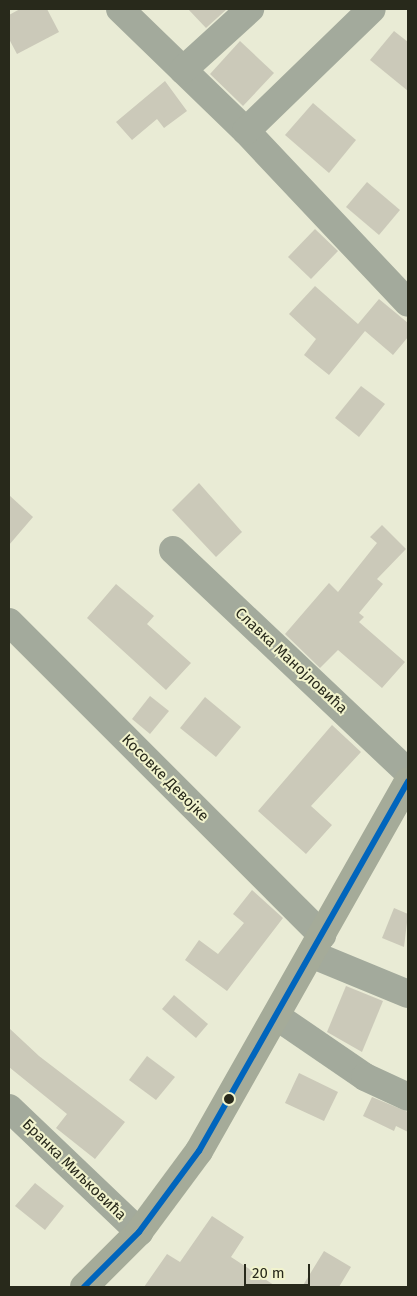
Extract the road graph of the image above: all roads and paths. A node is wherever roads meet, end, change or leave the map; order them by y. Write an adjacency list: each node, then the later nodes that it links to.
1 (120, 9): 4 (street)
2 (250, 9): 4 (street)
3 (372, 9): 5 (street)
4 (182, 70): 5 (street)
5 (246, 130): 6 (street)
6 (408, 303)
7 (173, 550): 9 (street, Славка Манојловића)
8 (9, 622): 11 (street, Косовке Девојке)
9 (408, 772)
10 (408, 781): 11 (main road)
11 (317, 944): 12 (street); 13 (main road)
12 (408, 994)
13 (276, 1016): 14 (street); 16 (main road)
14 (408, 1097)
15 (9, 1108): 16 (street, Бранка Миљковића)
16 (139, 1232): 17 (main road)
17 (84, 1287)

